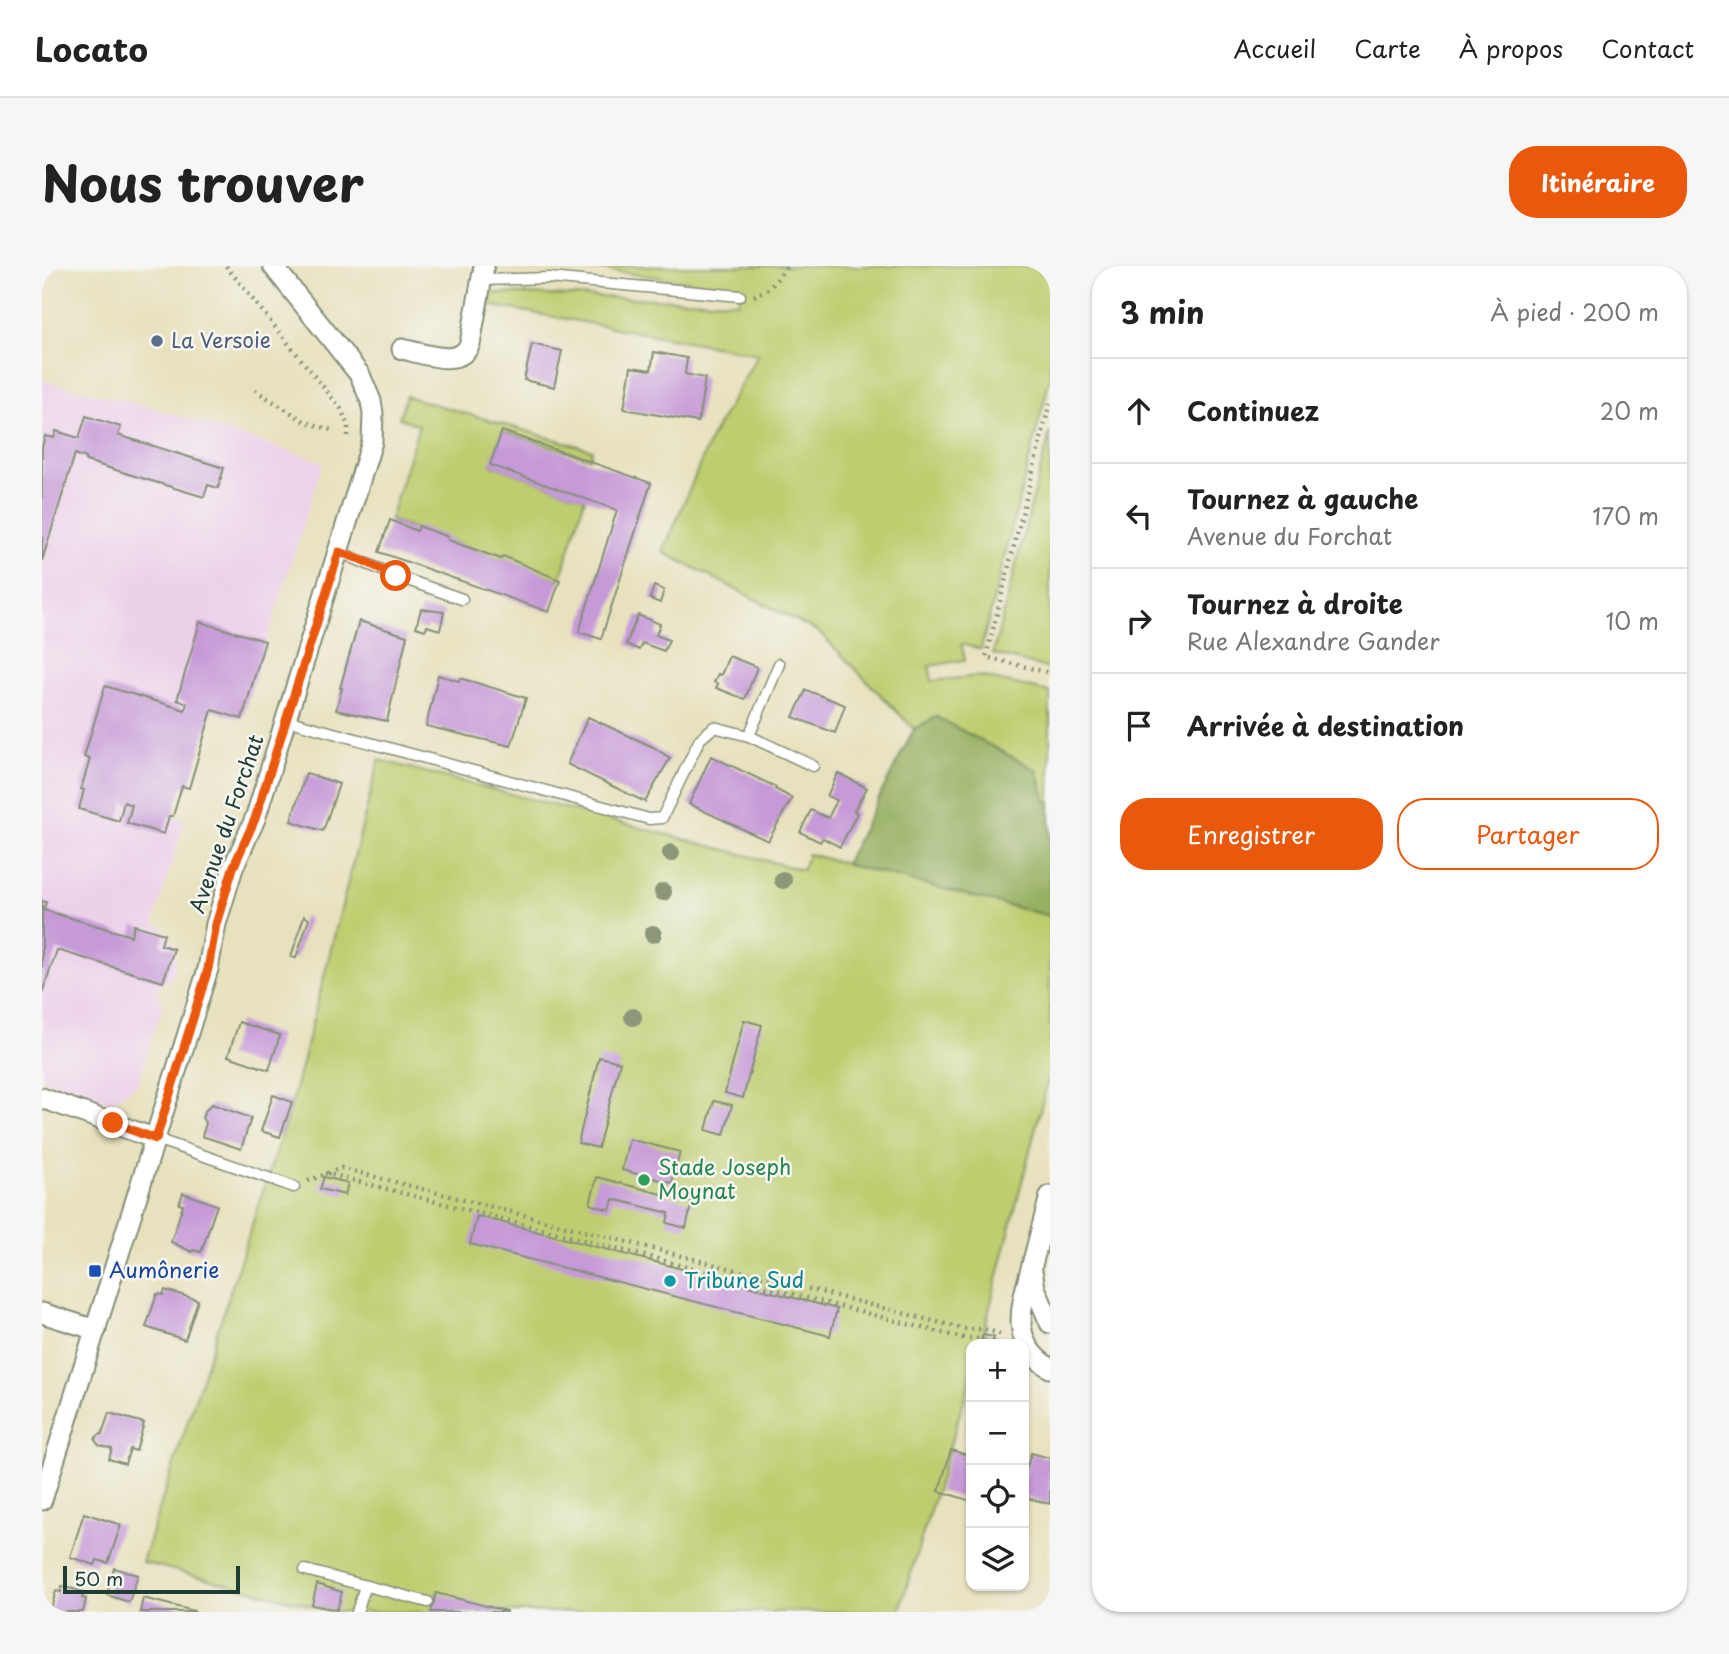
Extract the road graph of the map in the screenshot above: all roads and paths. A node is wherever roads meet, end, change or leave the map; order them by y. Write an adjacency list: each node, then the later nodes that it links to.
1 (226, 266): 10 (path)
2 (273, 266): 11 (street, Avenue du Forchat)
3 (787, 266): 5 (path)
4 (483, 273): 5 (lane); 6 (street)
5 (740, 296)
6 (402, 349)
7 (255, 390): 9 (path)
8 (1050, 403): 14 (path)
9 (334, 431)
10 (348, 444)
11 (339, 552): 12 (lane); 15 (street, Avenue du Forchat)
12 (462, 599)
13 (779, 664): 16 (lane)
14 (1050, 673)
15 (286, 720): 16 (lane); 19 (street, Avenue du Forchat)
16 (749, 736): 17 (lane)
17 (813, 766)
18 (42, 1098): 19 (street)
19 (156, 1139): 20 (lane); 26 (street, Avenue du Forchat)
20 (294, 1186)
21 (1050, 1196): 22 (street)
22 (1031, 1268): 24 (street); 25 (street)
23 (42, 1313): 26 (street)
24 (1048, 1319): 25 (street)
25 (1021, 1324): 29 (street)
26 (96, 1330): 30 (street, Avenue du Forchat)
27 (981, 1339): 28 (path)
28 (1006, 1339)
29 (1050, 1368)
30 (42, 1500)
31 (305, 1570): 32 (lane)
32 (365, 1586): 33 (lane); 34 (lane)
33 (428, 1602)
34 (356, 1612)

